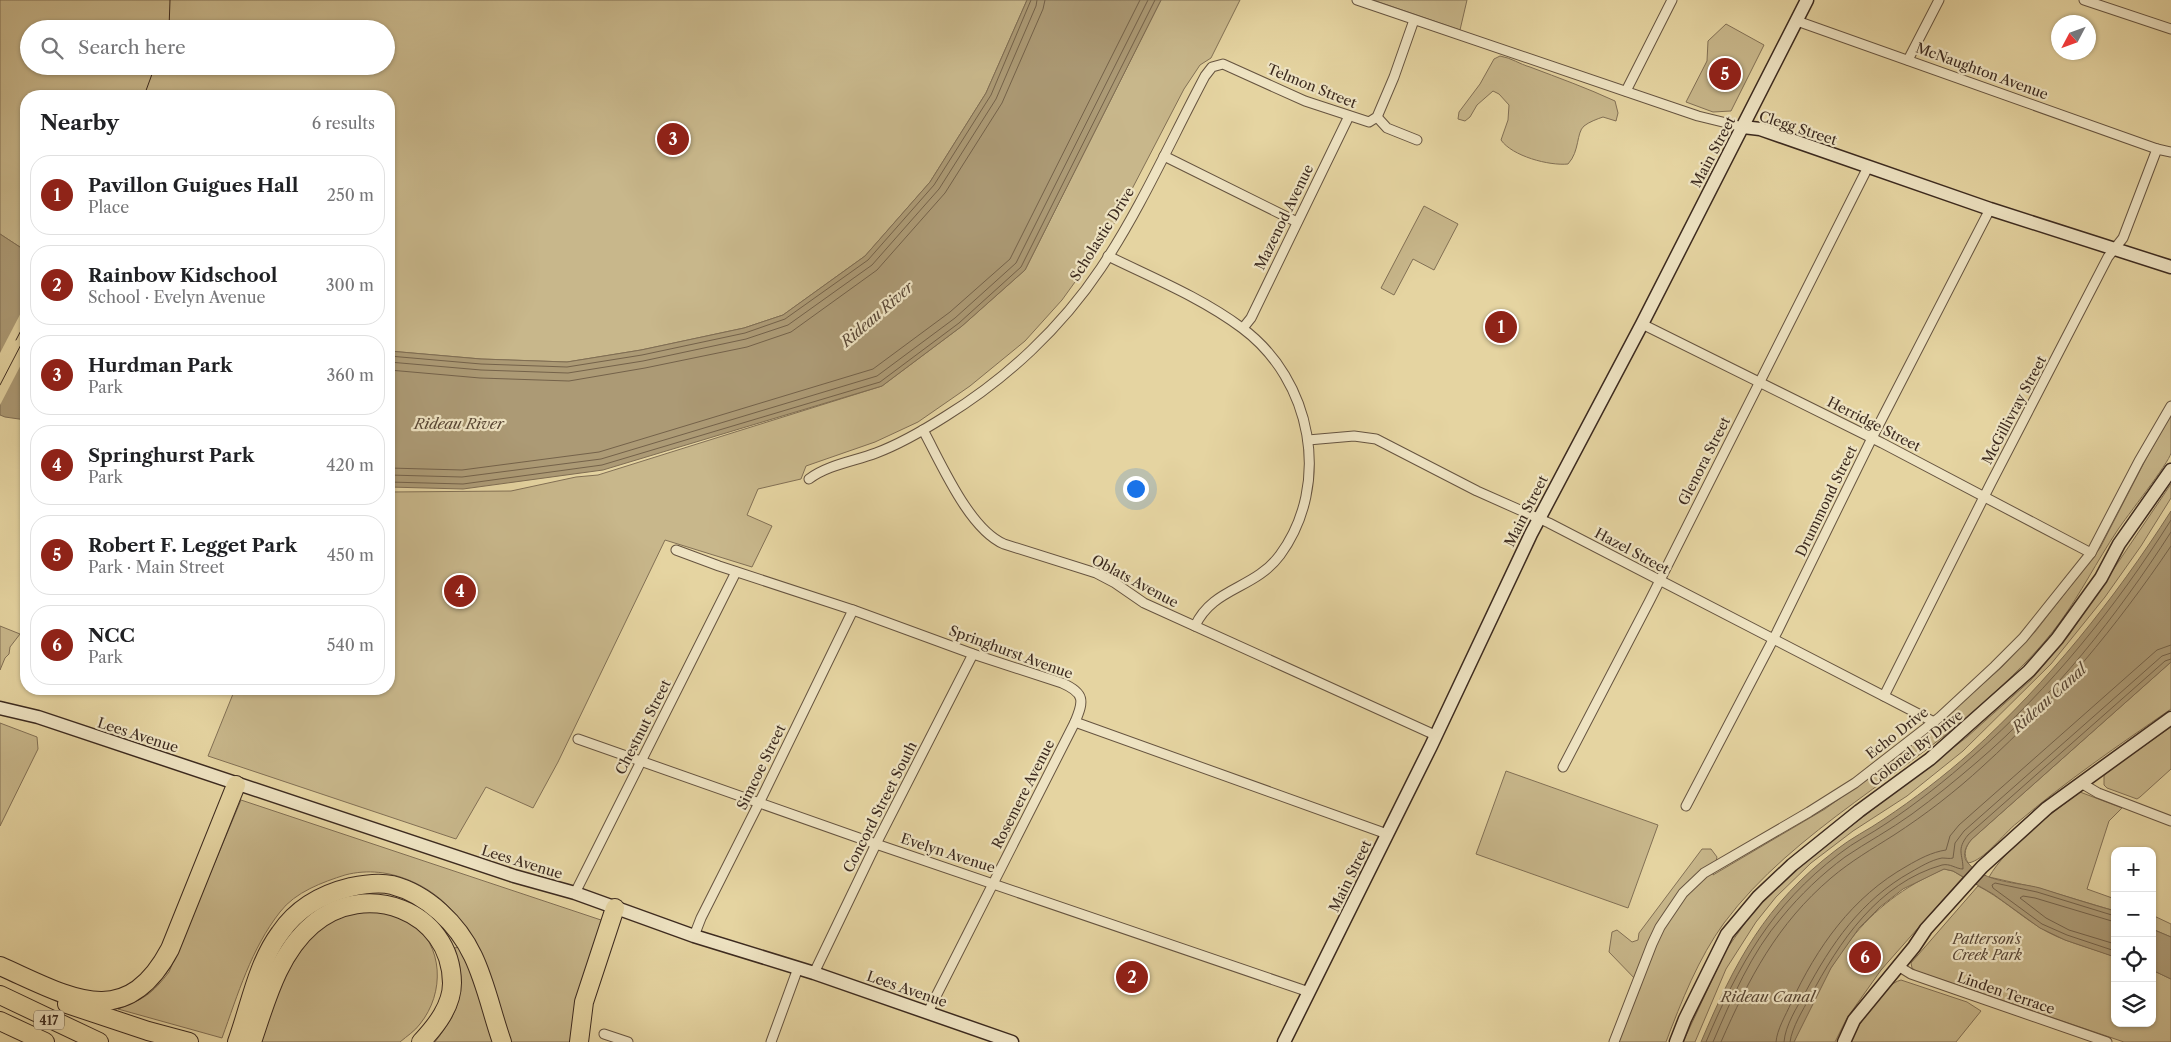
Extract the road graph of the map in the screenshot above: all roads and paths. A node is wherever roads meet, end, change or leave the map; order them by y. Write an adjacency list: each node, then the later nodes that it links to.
1 (1358, 0): 6 (street, Clegg Street)
2 (1672, 0): 11 (street)
3 (1807, 0): 7 (main road, Main Street)
4 (1939, 0): 9 (street)
5 (2084, 0): 8 (street)
6 (1414, 20): 11 (street, Clegg Street); 13 (street)
7 (1796, 22): 9 (street, McNaughton Avenue); 14 (main road, Main Street)
8 (2171, 29)
9 (1908, 60): 16 (street, McNaughton Avenue)
10 (1223, 64): 12 (street, Telmon Street); 18 (street, Scholastic Drive)
11 (1626, 91): 14 (street, Clegg Street)
12 (1348, 116): 13 (street, Telmon Street); 21 (street, Mazenod Avenue)
13 (1376, 117): 15 (street)
14 (1743, 127): 19 (main road, Clegg Street); 25 (main road, Main Street)
15 (1417, 140)
16 (2157, 149): 17 (street); 22 (street, McGillivray Street)
17 (2171, 152)
18 (1164, 156): 21 (street); 23 (street, Scholastic Drive)
19 (1868, 167): 20 (main road, Clegg Street); 27 (street, Glenora Street)
20 (1990, 209): 22 (main road, Clegg Street); 30 (street, Drummond Street)
21 (1297, 222): 26 (street, Mazenod Avenue)
22 (2114, 248): 24 (main road, Clegg Street); 34 (street, McGillivray Street)
23 (1108, 256): 26 (street); 29 (street, Scholastic Drive)
24 (2171, 267)
25 (1642, 324): 27 (street, Herridge Street); 35 (main road, Main Street)
26 (1243, 328): 31 (street)
27 (1760, 382): 30 (street, Herridge Street); 39 (street, Glenora Street)
28 (2171, 406): 37 (street, Echo Drive)
29 (923, 430): 33 (street, Scholastic Drive); 41 (street, Oblats Avenue)
30 (1872, 438): 34 (street, Herridge Street); 42 (street, Drummond Street)
31 (1308, 440): 35 (street, Hazel Street); 41 (street)
32 (2171, 470): 90 (main road, Colonel By Drive)
33 (809, 479)
34 (1985, 496): 37 (street, Herridge Street); 44 (street, McGillivray Street)
35 (1539, 519): 39 (street, Hazel Street); 51 (main road, Main Street)
36 (676, 550): 38 (street, Springhurst Avenue)
37 (2091, 553): 50 (street, Echo Drive)
38 (736, 572): 40 (street, Springhurst Avenue); 53 (street, Chestnut Street)
39 (1660, 581): 42 (street, Hazel Street); 54 (street, Glenora Street)
40 (853, 610): 43 (street, Springhurst Avenue); 57 (street, Simcoe Street)
41 (1195, 626): 51 (street, Oblats Avenue)
42 (1773, 639): 44 (street, Hazel Street); 58 (street, Drummond Street)
43 (972, 654): 49 (street, Springhurst Avenue); 61 (street, Concord Street South)
44 (1884, 696): 50 (street, Hazel Street)
45 (0, 704): 47 (main road, Lees Avenue)
46 (0, 708): 47 (main road, Lees Avenue)
47 (23, 713): 56 (main road, Lees Avenue)
48 (2171, 718): 55 (main road)
49 (1075, 722): 60 (street); 62 (street, Rosemere Avenue)
50 (1934, 722): 89 (street, Echo Drive)
51 (1435, 735): 60 (main road, Main Street)
52 (578, 739): 53 (street, Evelyn Avenue)
53 (642, 762): 57 (street, Evelyn Avenue); 63 (street, Chestnut Street)
54 (1563, 767)
55 (2081, 783): 59 (street); 67 (main road)
56 (236, 785): 63 (main road, Lees Avenue); 66 (highway)
57 (759, 803): 61 (street, Evelyn Avenue); 65 (street, Simcoe Street)
58 (1686, 806)
59 (2171, 821)
60 (1387, 834): 71 (main road, Main Street)
61 (876, 844): 62 (street, Evelyn Avenue); 69 (street, Concord Street South)
62 (994, 883): 71 (street, Evelyn Avenue); 73 (street, Rosemere Avenue)
63 (575, 893): 64 (main road, Lees Avenue)
64 (615, 908): 65 (main road, Lees Avenue); 84 (highway)
65 (694, 936): 68 (main road, Lees Avenue)
66 (0, 966)
67 (1898, 966): 91 (main road); 92 (street, Linden Terrace)
68 (798, 968): 69 (main road, Lees Avenue); 86 (street)
69 (814, 973): 73 (main road, Lees Avenue)
70 (0, 974): 79 (highway)
71 (1309, 992): 88 (main road, Main Street)
72 (0, 995): 78 (highway, 417)
73 (928, 1012): 87 (main road, Lees Avenue)
74 (254, 1014): 80 (highway); 81 (highway); 82 (highway); 83 (highway)
75 (0, 1021): 77 (highway, 417)
76 (604, 1034): 85 (street)
77 (45, 1042)
78 (99, 1042)
79 (189, 1042)
80 (237, 1042)
81 (252, 1042)
82 (421, 1042)
83 (502, 1042)
84 (579, 1042)
85 (628, 1042)
86 (771, 1042)
87 (1012, 1042)
88 (1284, 1042)
89 (1614, 1042)
90 (1676, 1042)
91 (1844, 1042)
92 (2107, 1042)

